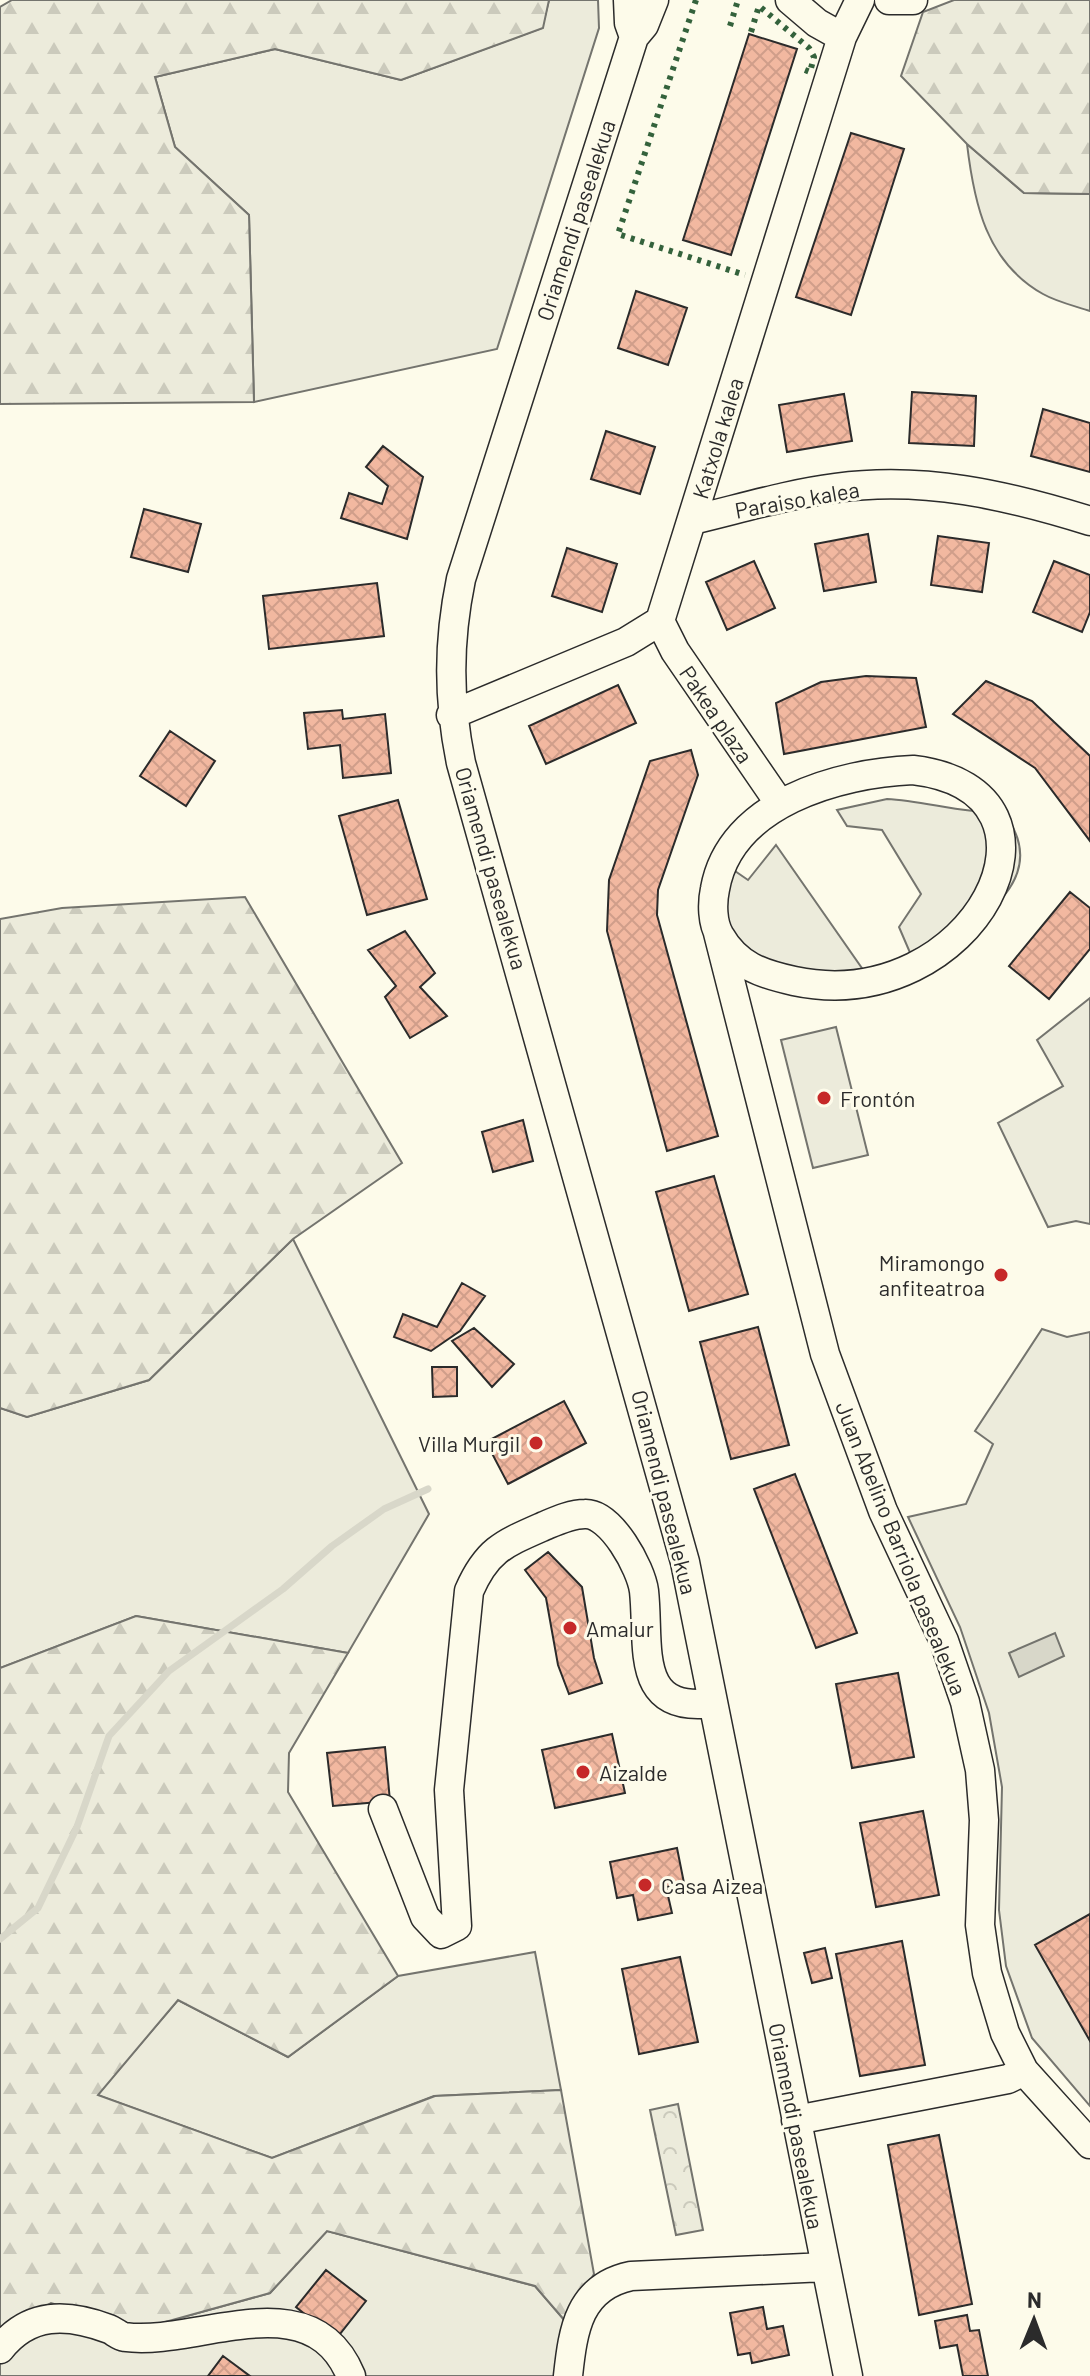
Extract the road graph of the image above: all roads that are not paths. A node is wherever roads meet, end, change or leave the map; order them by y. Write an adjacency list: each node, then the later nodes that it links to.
1 (628, 0): 7 (street, Oriamendi pasealekua)
2 (654, 0): 7 (street, Oriamendi pasealekua)
3 (790, 0): 8 (street)
4 (860, 0): 8 (street, Katxola kalea)
5 (889, 0): 6 (street)
6 (913, 0)
7 (634, 37): 12 (street, Oriamendi pasealekua)
8 (842, 37): 9 (street, Katxola kalea)
9 (692, 520): 10 (street, Paraiso kalea); 11 (street, Katxola kalea)
10 (1090, 521)
11 (660, 621): 12 (street); 13 (street, Pakea plaza)
12 (451, 715): 17 (street, Oriamendi pasealekua)
13 (780, 804): 14 (street); 16 (street)
14 (1017, 809)
15 (1012, 902): 16 (street)
16 (718, 933): 19 (street, Juan Abelino Barriola pasealekua)
17 (712, 1703): 18 (street, Oriamendi pasealekua); 20 (street, Oriamendi pasealekua)
18 (383, 1809)
19 (1024, 2071): 20 (street); 21 (street, Juan Abelino Barriola pasealekua)
20 (796, 2120): 22 (street, Oriamendi pasealekua)
21 (1090, 2144)
22 (825, 2267): 25 (street); 26 (street, Oriamendi pasealekua)
23 (0, 2349): 24 (street)
24 (351, 2376)
25 (568, 2376)
26 (848, 2376)

